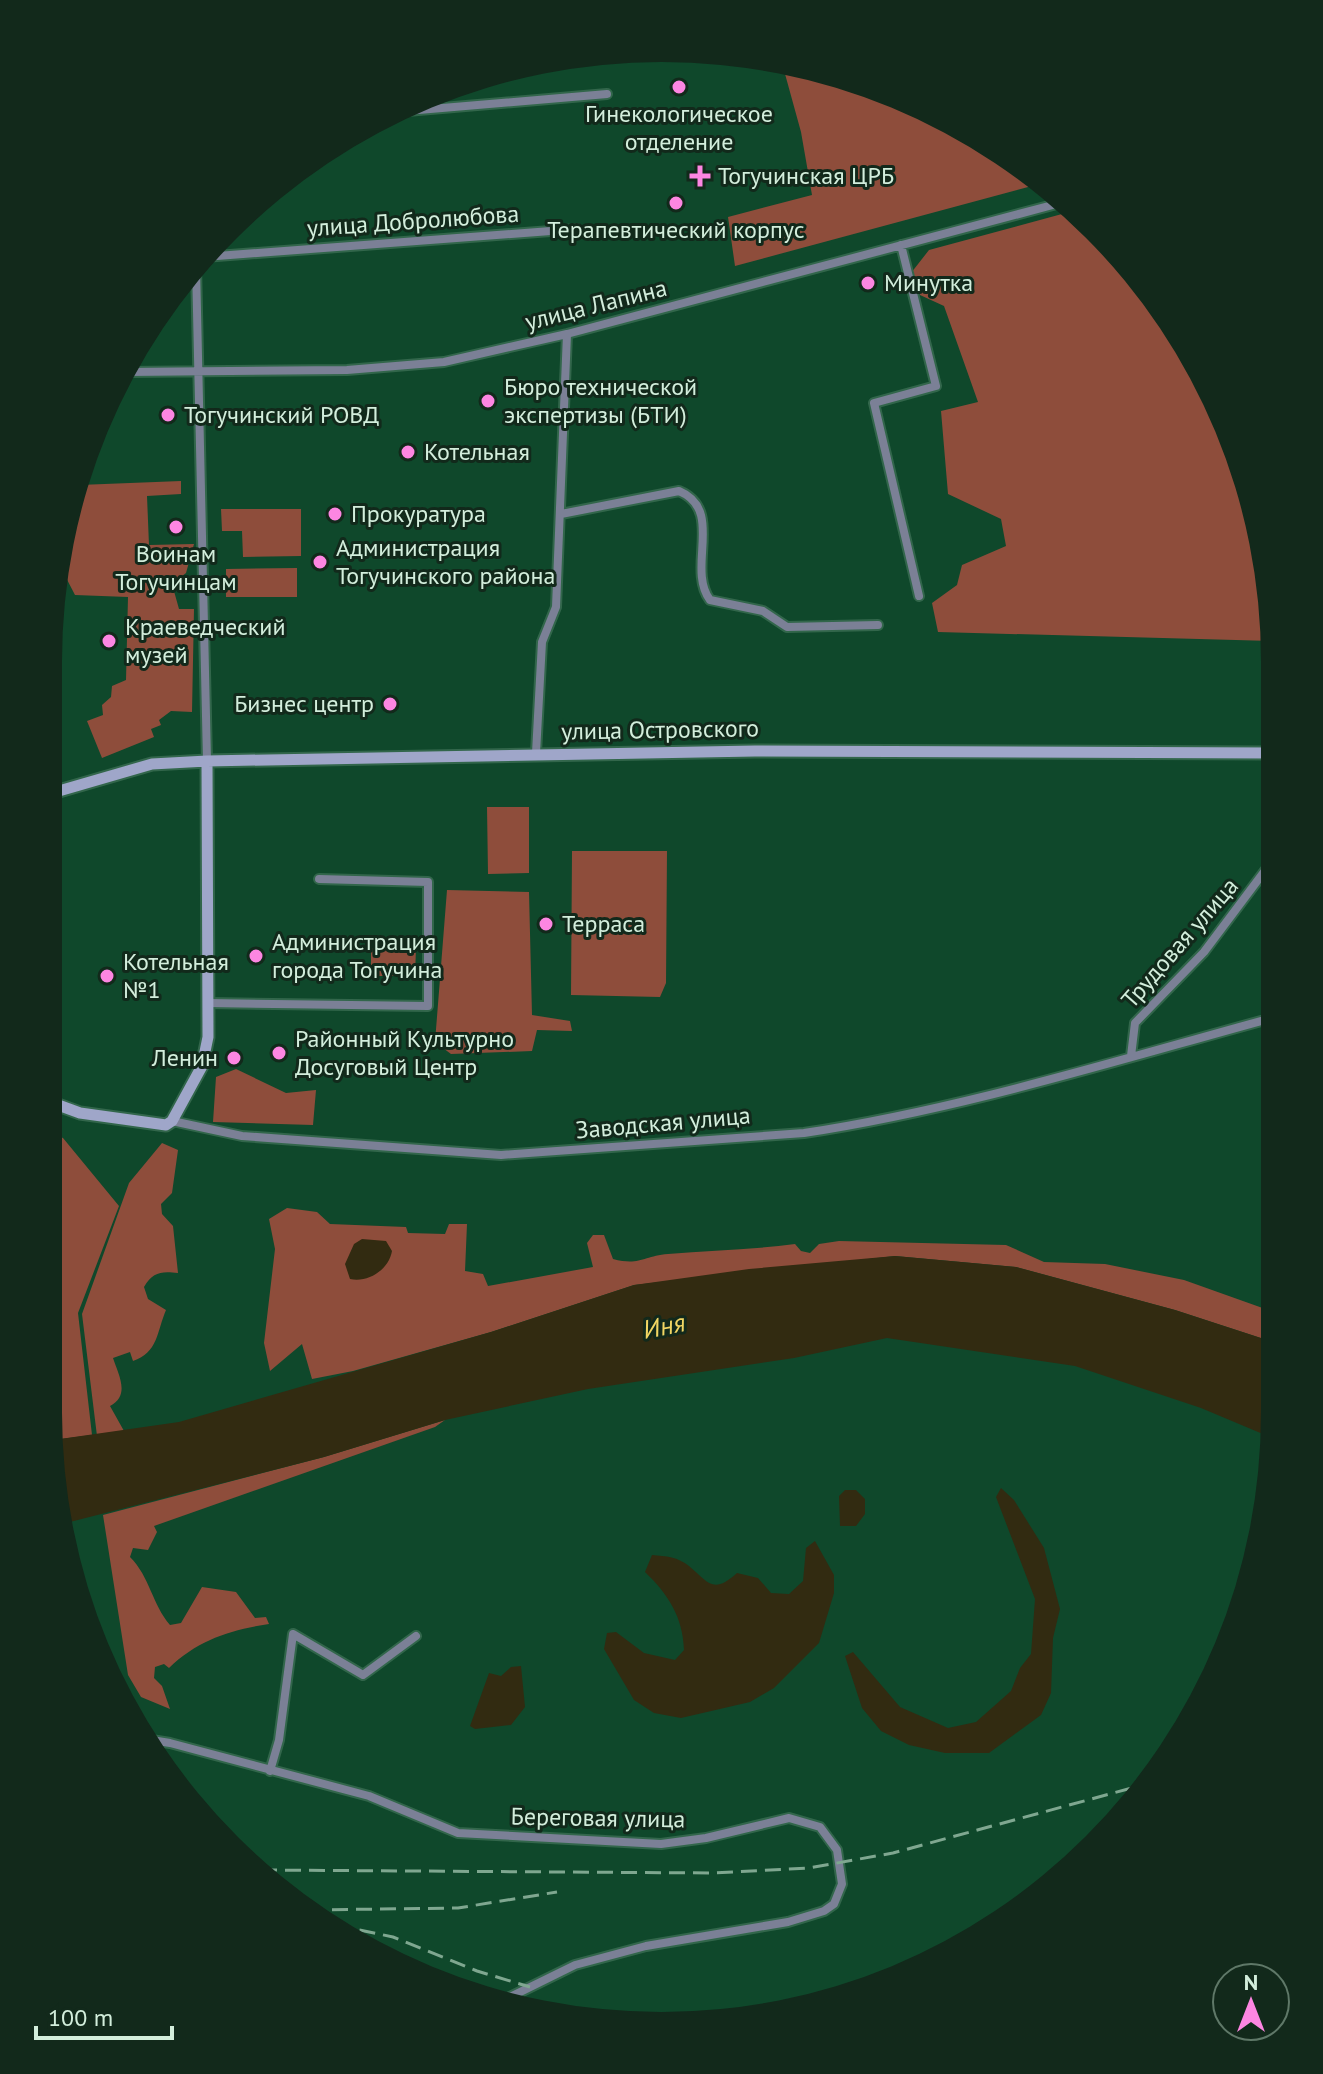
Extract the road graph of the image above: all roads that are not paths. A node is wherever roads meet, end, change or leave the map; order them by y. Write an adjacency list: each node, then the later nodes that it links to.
1 (607, 94): 2 (street)
2 (430, 109)
3 (1050, 206): 5 (street, улица Лапина)
4 (577, 229): 6 (street, улица Добролюбова)
5 (901, 245): 8 (street, улица Лапина); 12 (street)
6 (221, 256)
7 (196, 284): 10 (street)
8 (567, 334): 10 (street, улица Лапина); 11 (street)
9 (137, 372): 10 (street, улица Лапина)
10 (198, 372): 16 (street)
11 (561, 514): 13 (street); 14 (street)
12 (919, 596)
13 (878, 625)
14 (536, 753): 15 (street, улица Островского); 16 (street, улица Островского)
15 (1261, 753)
16 (207, 761): 17 (street, улица Островского); 20 (street)
17 (62, 790)
18 (1261, 876): 22 (street, Трудовая улица)
19 (319, 879): 20 (street)
20 (208, 1003): 24 (street)
21 (1261, 1021): 22 (street, Заводская улица)
22 (1131, 1056): 24 (street, Заводская улица)
23 (62, 1106): 24 (street, Заводская улица)
24 (172, 1121)
25 (416, 1636): 27 (street)
26 (160, 1741): 27 (street, Береговая улица)
27 (270, 1771): 28 (street, Береговая улица)
28 (516, 1994)

